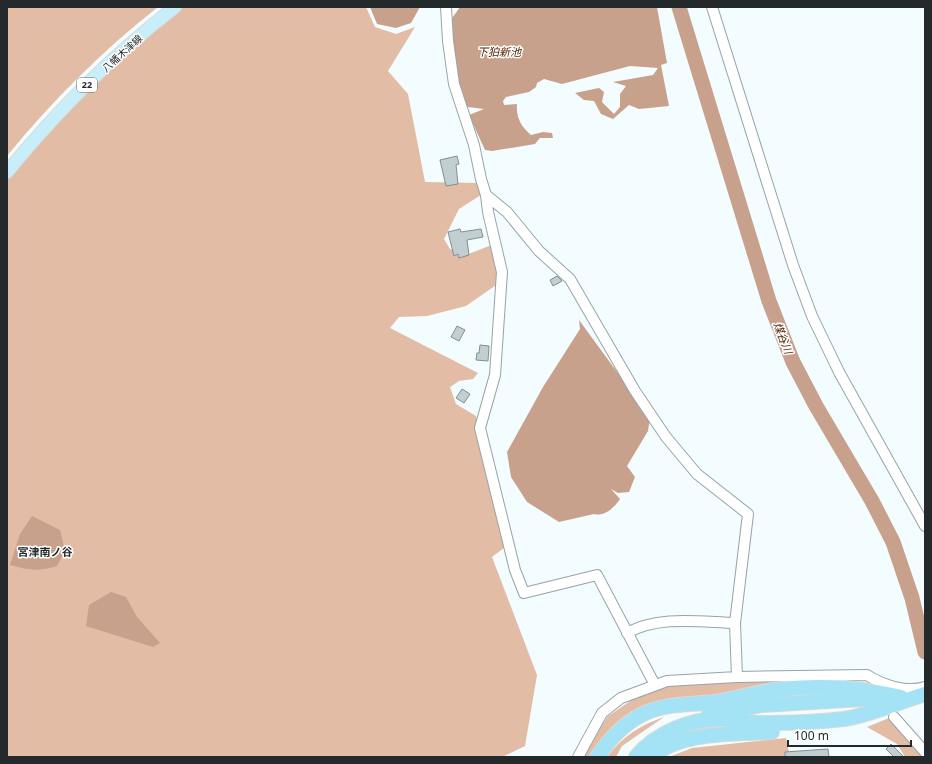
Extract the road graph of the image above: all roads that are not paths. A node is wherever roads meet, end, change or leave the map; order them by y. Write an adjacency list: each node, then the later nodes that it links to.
1 (175, 7): 4 (main road, 八幡木津線 / 22)
2 (446, 7): 5 (street)
3 (712, 7): 6 (street)
4 (7, 172)
5 (486, 195): 7 (street); 8 (street)
6 (925, 526)
7 (735, 623): 8 (street); 9 (street)
8 (627, 633): 10 (street)
9 (736, 677): 10 (street); 12 (street)
10 (655, 684): 17 (street)
11 (925, 687): 12 (street)
12 (878, 688): 13 (highway); 14 (highway)
13 (911, 698): 14 (highway); 15 (highway); 21 (highway)
14 (720, 711): 15 (highway); 18 (highway); 19 (highway); 20 (highway)
15 (891, 712): 16 (street)
16 (925, 752)
17 (578, 757)
18 (597, 757)
19 (627, 757)
20 (636, 757)
21 (652, 757)

